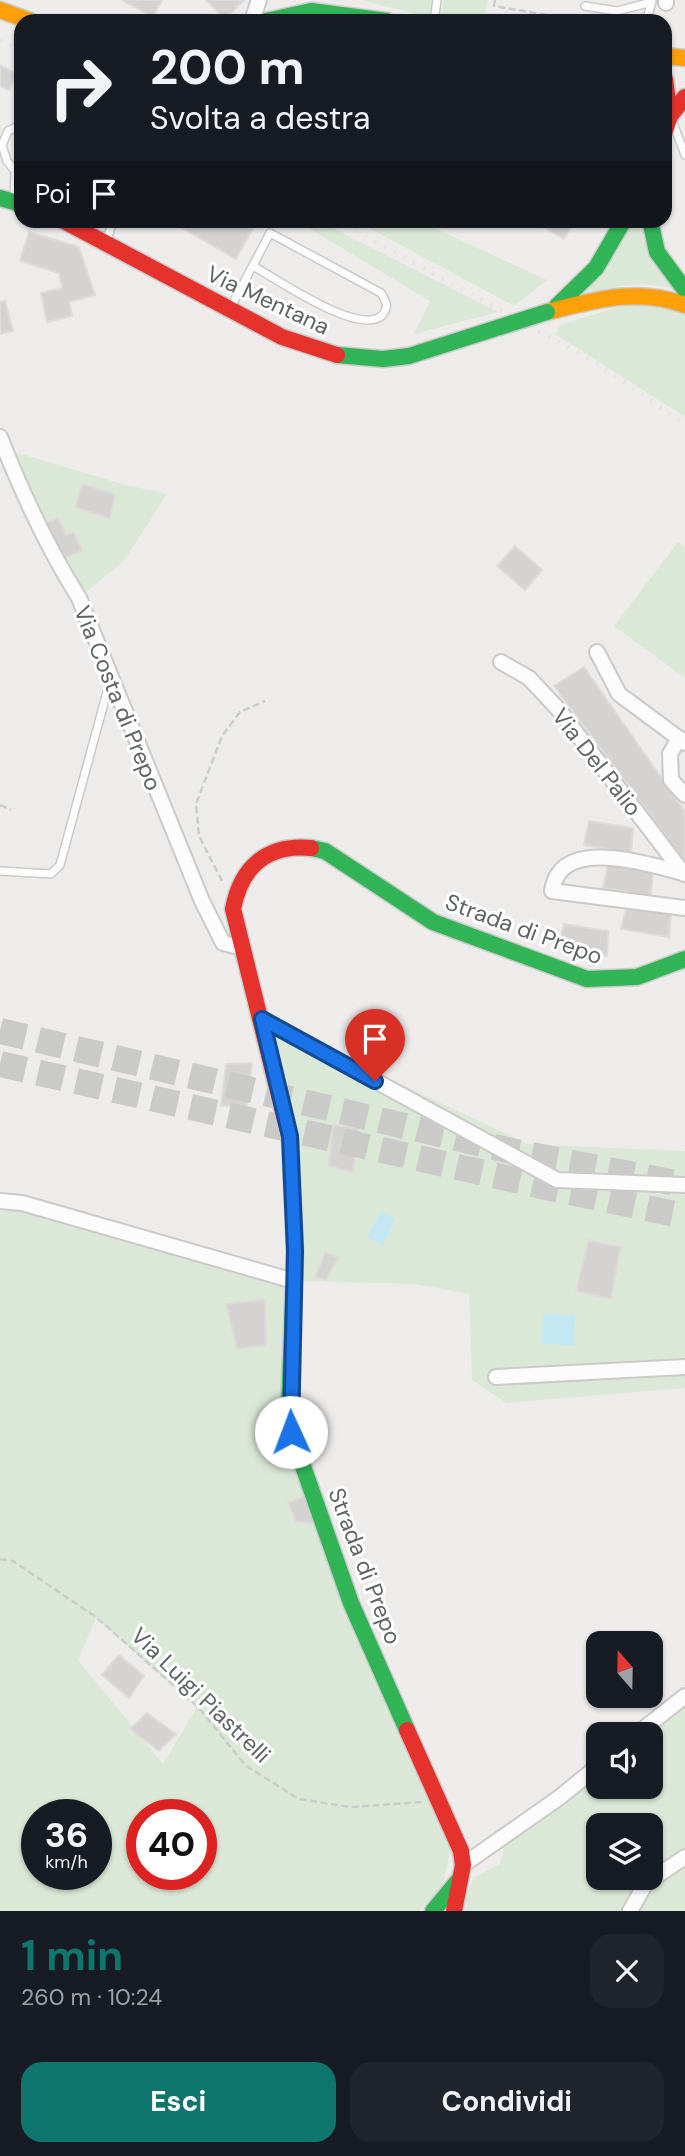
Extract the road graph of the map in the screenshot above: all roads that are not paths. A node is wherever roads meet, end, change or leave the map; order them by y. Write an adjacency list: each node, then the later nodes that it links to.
1 (664, 2): 3 (lane)
2 (297, 5): 4 (street); 5 (street)
3 (585, 6)
4 (280, 14)
5 (331, 14)
6 (685, 97): 7 (street)
7 (672, 117)
8 (14, 128): 11 (lane)
9 (672, 131): 10 (lane)
10 (685, 155)
11 (14, 170)
12 (14, 181): 13 (lane)
13 (12, 201)
14 (77, 228): 18 (street, Via Mentana)
15 (111, 228): 18 (lane)
16 (620, 228): 23 (street, Via Mentana)
17 (652, 228): 20 (street)
18 (106, 243): 22 (street, Via Mentana)
19 (253, 266): 19 (lane); 22 (lane)
20 (685, 290)
21 (685, 305): 23 (street, Via Mentana)
22 (230, 310): 23 (street, Via Mentana, bridge)
23 (547, 312)
24 (1, 439): 27 (street, Via Costa di Prepo)
25 (597, 652): 28 (street)
26 (501, 662): 31 (street, Via Del Palio)
27 (110, 681): 30 (lane); 33 (street, Via Costa di Prepo)
28 (682, 741): 29 (street)
29 (685, 795)
30 (0, 872)
31 (684, 874): 32 (street, Via Del Palio)
32 (685, 908)
33 (243, 948): 34 (street, Strada di Prepo); 35 (street, Strada di Prepo)
34 (685, 959)
35 (262, 1019): 36 (street); 38 (street, Strada di Prepo)
36 (685, 1185)
37 (0, 1201): 38 (street)
38 (294, 1281): 45 (street, Strada di Prepo)
39 (685, 1367): 40 (street)
40 (496, 1377)
41 (685, 1696): 42 (street)
42 (652, 1722)
43 (586, 1776): 45 (street)
44 (685, 1857): 48 (street)
45 (463, 1870): 46 (street); 47 (street)
46 (433, 1911)
47 (454, 1911)
48 (630, 1911)

